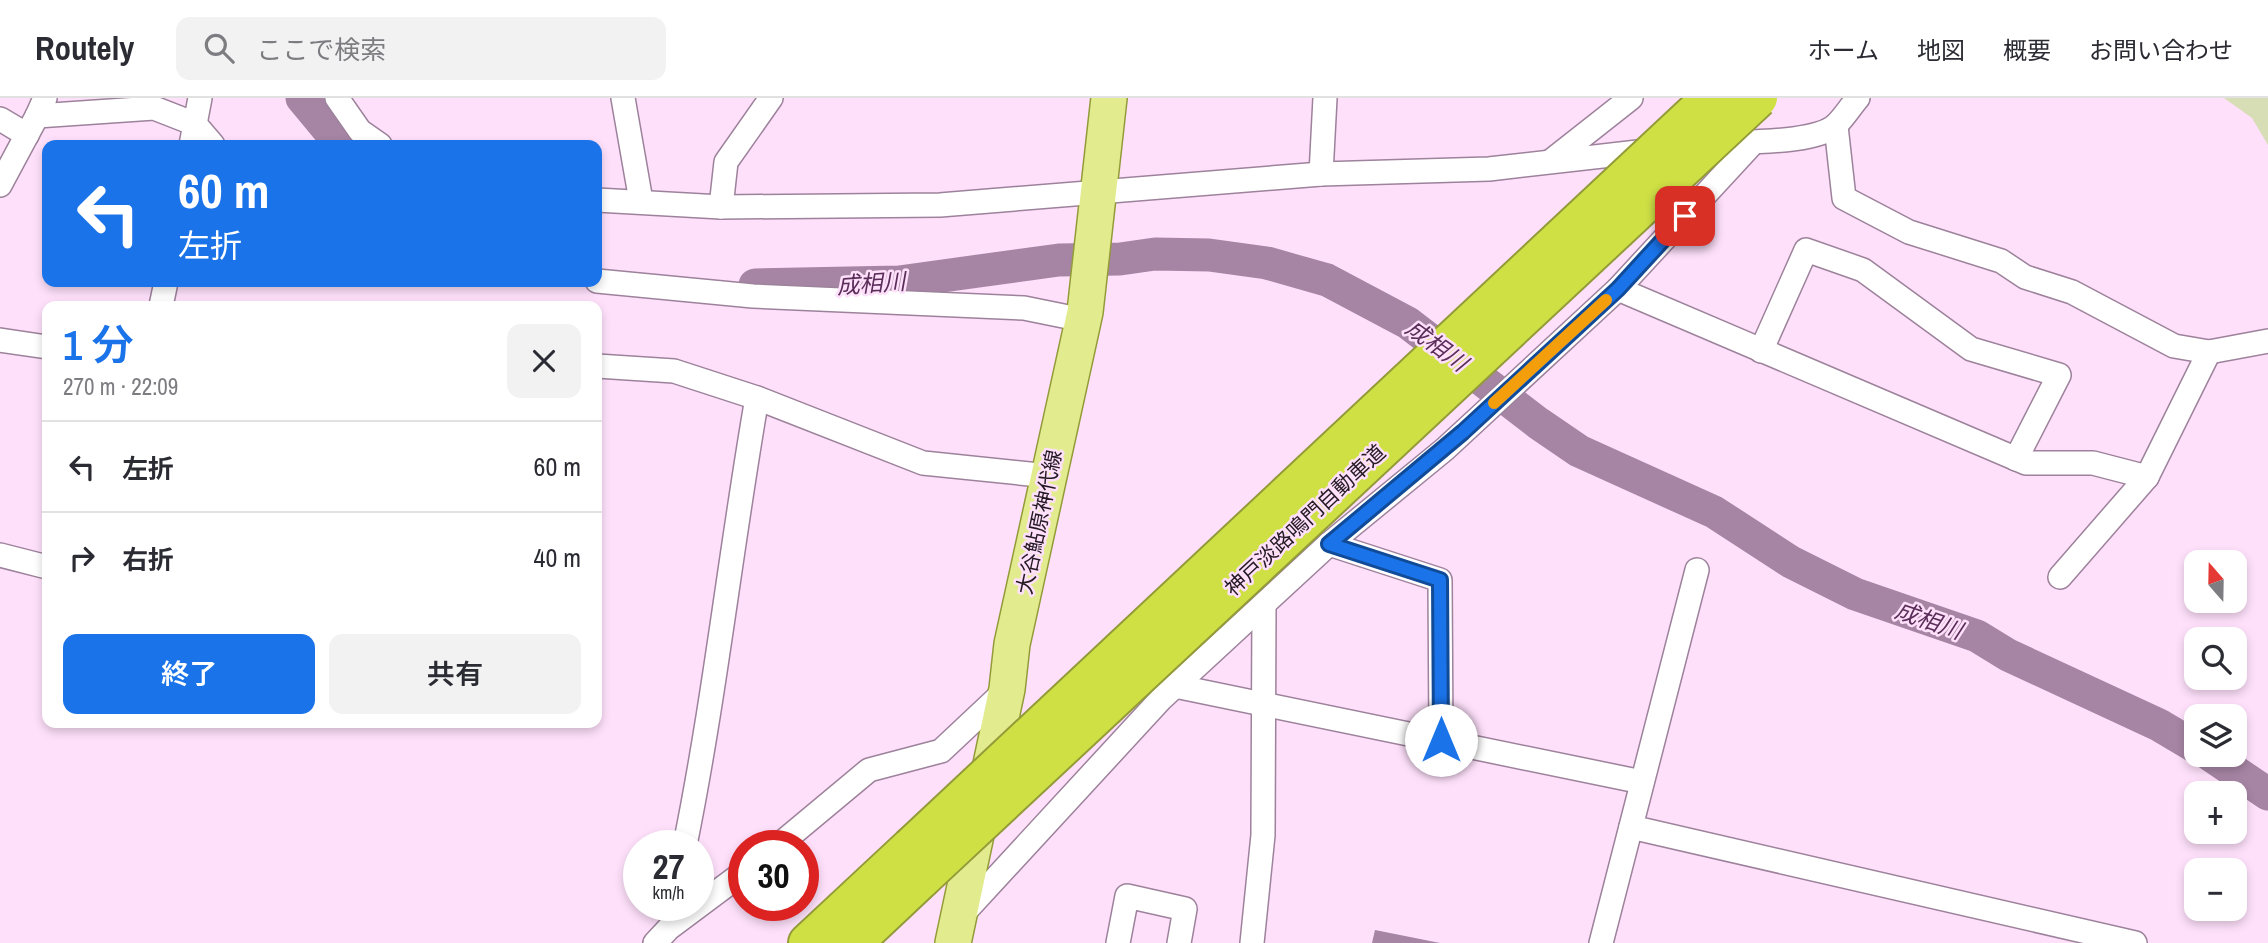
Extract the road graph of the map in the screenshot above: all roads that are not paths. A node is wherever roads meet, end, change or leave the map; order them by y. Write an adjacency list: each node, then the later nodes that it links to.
1 (200, 98): 14 (street)
2 (337, 98): 15 (street)
3 (623, 98): 22 (street)
4 (771, 98): 23 (street)
5 (1109, 98): 21 (main road, 大谷鮎原神代線)
6 (1325, 98): 18 (street)
7 (1631, 98): 17 (street)
8 (1711, 98): 51 (highway, 神戸淡路鳴門自動車道, bridge)
9 (1758, 98): 51 (highway, 神戸淡路鳴門自動車道, bridge)
10 (1858, 98): 13 (street)
11 (37, 116): 12 (street); 14 (street); 19 (street)
12 (0, 120)
13 (1836, 126): 16 (street); 31 (street)
14 (193, 134)
15 (353, 138)
16 (1752, 144): 17 (street); 25 (street)
17 (1551, 161): 18 (street)
18 (1321, 174): 21 (street)
19 (0, 186)
20 (602, 200): 22 (street)
21 (1100, 200): 23 (street); 26 (main road, 大谷鮎原神代線)
22 (641, 201): 23 (street)
23 (721, 207)
24 (602, 281): 26 (street)
25 (1618, 289): 30 (street); 37 (street)
26 (1084, 316): 35 (main road, 大谷鮎原神代線)
27 (0, 340): 29 (street)
28 (2268, 341): 31 (street)
29 (42, 346)
30 (1761, 351): 34 (street); 34 (street)
31 (2209, 352): 36 (street)
32 (602, 366): 33 (street)
33 (757, 398): 35 (street); 49 (street)
34 (2016, 459): 36 (street)
35 (1049, 476): 44 (main road, 大谷鮎原神代線)
36 (2147, 477): 41 (street)
37 (1329, 544): 42 (street); 46 (street)
38 (0, 555): 39 (street)
39 (42, 566)
40 (1697, 570): 47 (street)
41 (2060, 577)
42 (1264, 605): 43 (street); 45 (street)
43 (1175, 686): 45 (street); 53 (street)
44 (1007, 689): 50 (street); 53 (main road, 大谷鮎原神代線)
45 (1263, 703): 46 (street); 59 (street)
46 (1441, 740): 47 (street)
47 (1642, 782): 48 (street)
48 (1631, 827): 60 (street); 61 (street)
49 (688, 830)
50 (797, 830)
51 (916, 863): 55 (highway, 神戸淡路鳴門自動車道); 56 (highway, 神戸淡路鳴門自動車道)
52 (728, 884): 54 (street)
53 (955, 931)
54 (662, 935)
55 (808, 943)
56 (853, 943)
57 (1118, 943): 58 (street)
58 (1179, 943)
59 (1252, 943)
60 (1601, 943)
61 (2135, 943)

